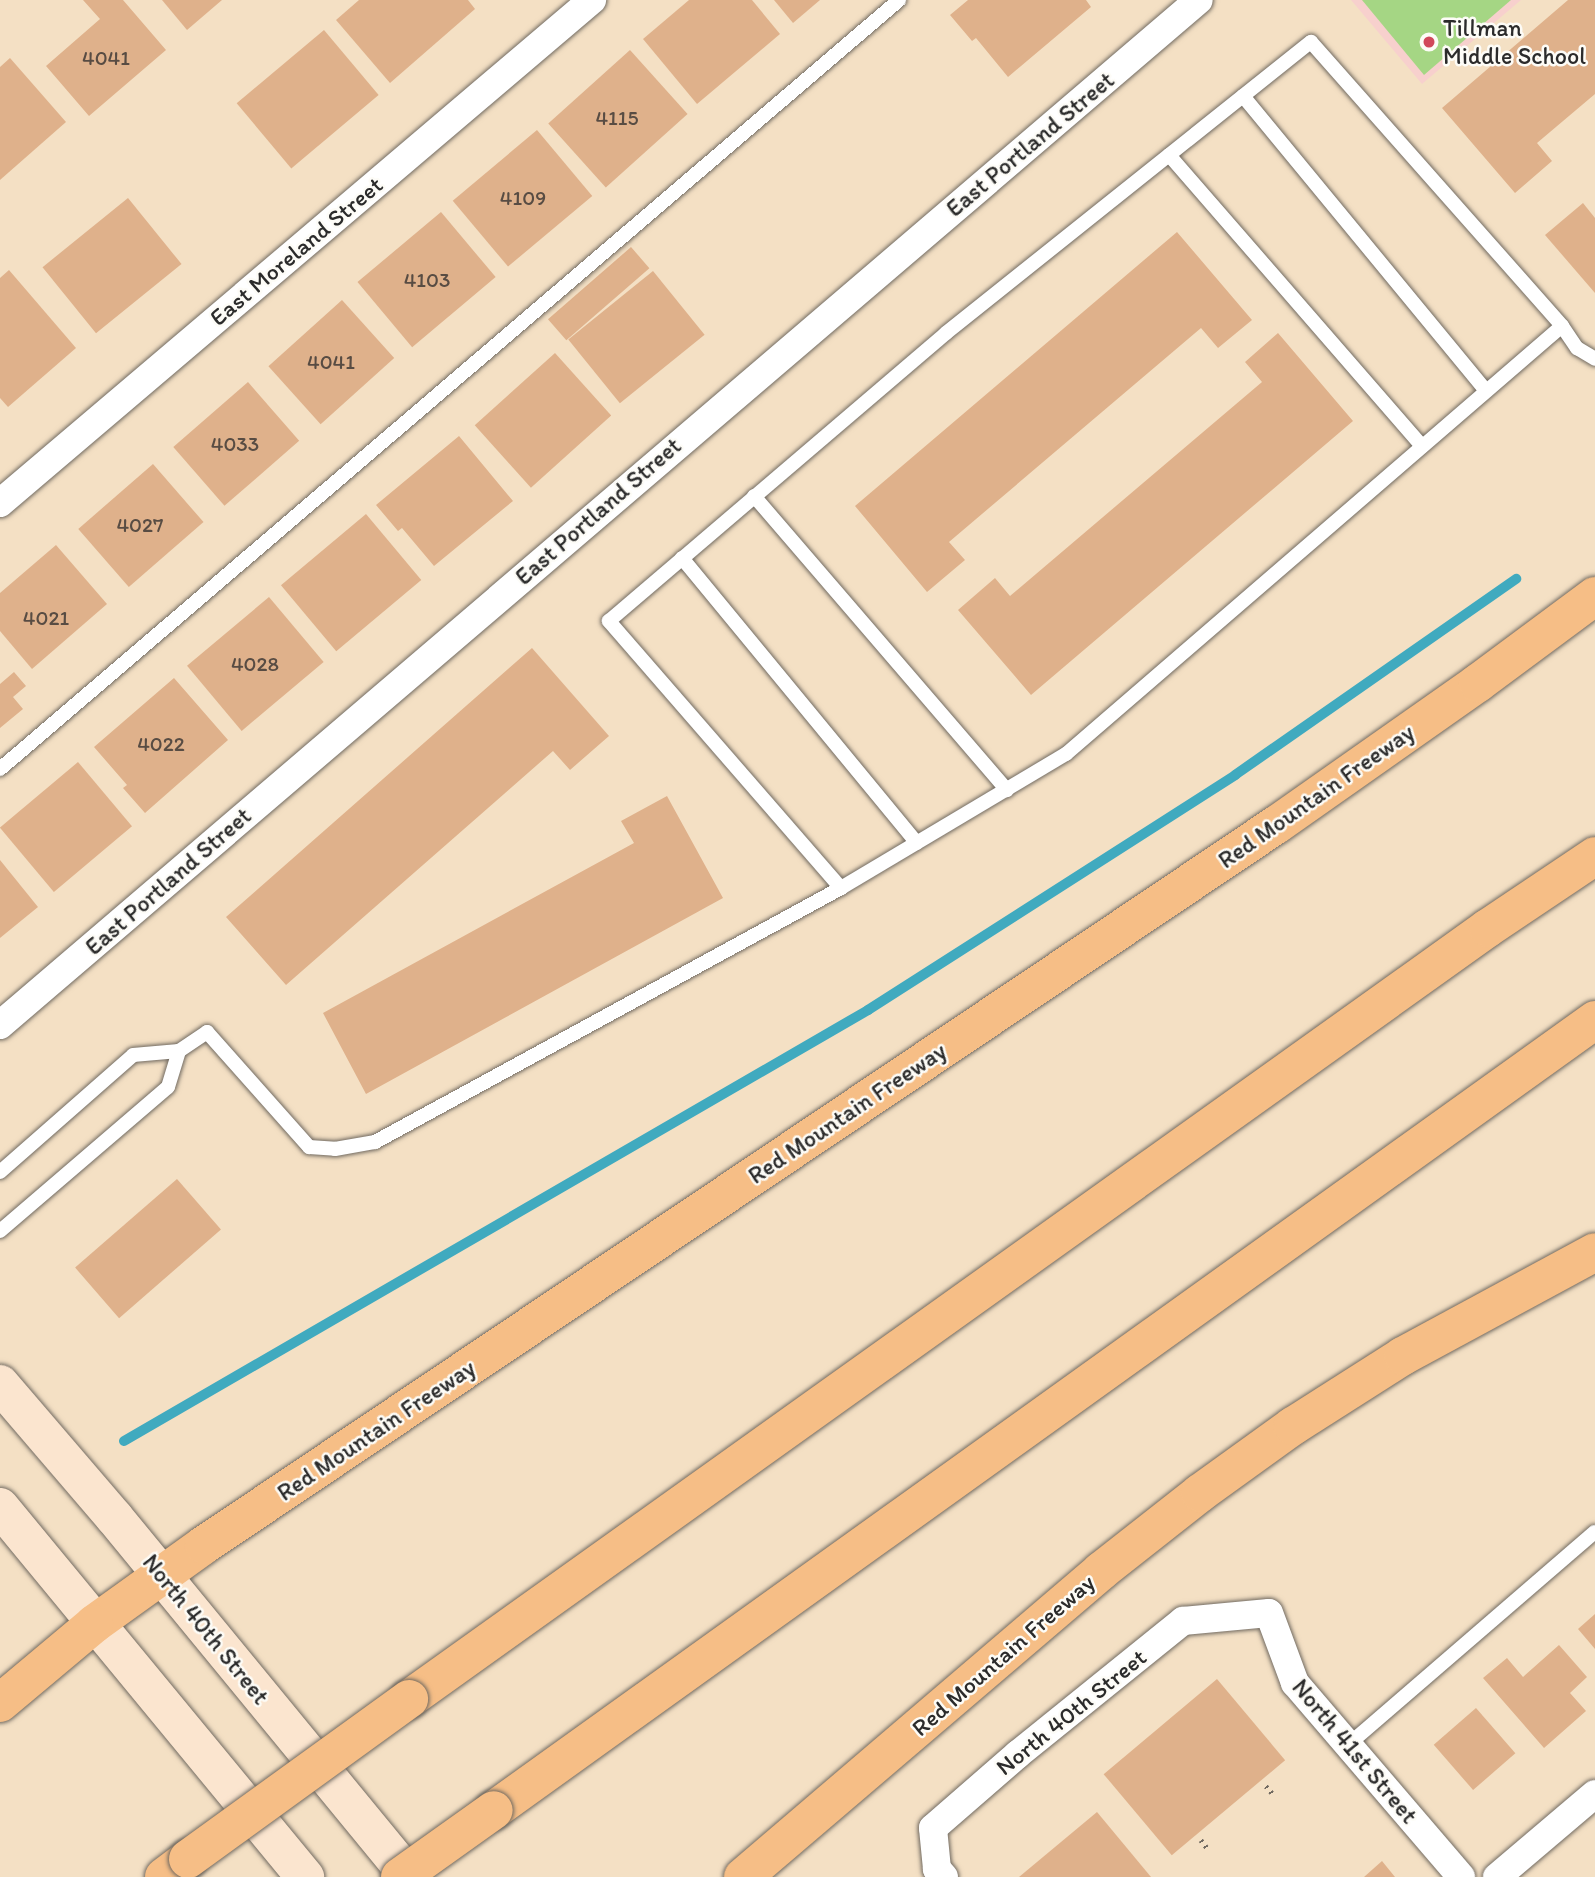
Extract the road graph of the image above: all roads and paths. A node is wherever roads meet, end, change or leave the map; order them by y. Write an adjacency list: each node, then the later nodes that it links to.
1 (592, 0): 11 (street, East Moreland Street)
2 (899, 0): 14 (lane)
3 (1199, 0): 22 (street, East Portland Street)
4 (1243, 96): 5 (lane); 6 (lane); 8 (lane)
5 (1169, 155): 9 (lane); 10 (lane)
6 (1562, 326): 7 (lane); 8 (lane)
7 (1595, 359)
8 (1486, 391): 9 (lane)
9 (1422, 446): 15 (lane)
10 (754, 496): 12 (lane); 15 (lane)
11 (0, 503)
12 (682, 558): 17 (lane); 19 (lane)
13 (1595, 596): 32 (main road, Red Mountain Freeway)
14 (0, 769)
15 (1007, 790): 17 (lane)
16 (1595, 835): 20 (main road)
17 (917, 843): 19 (lane)
18 (1595, 856): 20 (main road)
19 (841, 888): 24 (lane)
20 (1489, 928): 42 (main road, bridge)
21 (1595, 1020): 26 (main road)
22 (0, 1025)
23 (1595, 1039): 26 (main road)
24 (178, 1051): 25 (lane); 27 (lane)
25 (0, 1172)
26 (1381, 1176): 44 (main road, bridge)
27 (0, 1231)
28 (1595, 1252): 46 (main road, Red Mountain Freeway)
29 (0, 1384): 32 (main road, North 40th Street)
30 (0, 1507): 34 (main road)
31 (1595, 1532): 36 (lane)
32 (161, 1575): 34 (main road, Red Mountain Freeway); 45 (main road, North 40th Street)
33 (1269, 1613): 36 (street, North 41st Street); 47 (street, North 40th Street)
34 (94, 1624): 35 (main road, Red Mountain Freeway); 43 (main road)
35 (0, 1703)
36 (1348, 1745): 48 (street, North 41st Street)
37 (1266, 1786): 38 (path)
38 (1273, 1794)
39 (1595, 1794): 49 (street)
40 (1201, 1840): 41 (path)
41 (1208, 1849)
42 (176, 1868)
43 (305, 1877)
44 (400, 1877)
45 (410, 1877)
46 (743, 1877)
47 (944, 1877)
48 (1461, 1877)
49 (1497, 1877)

